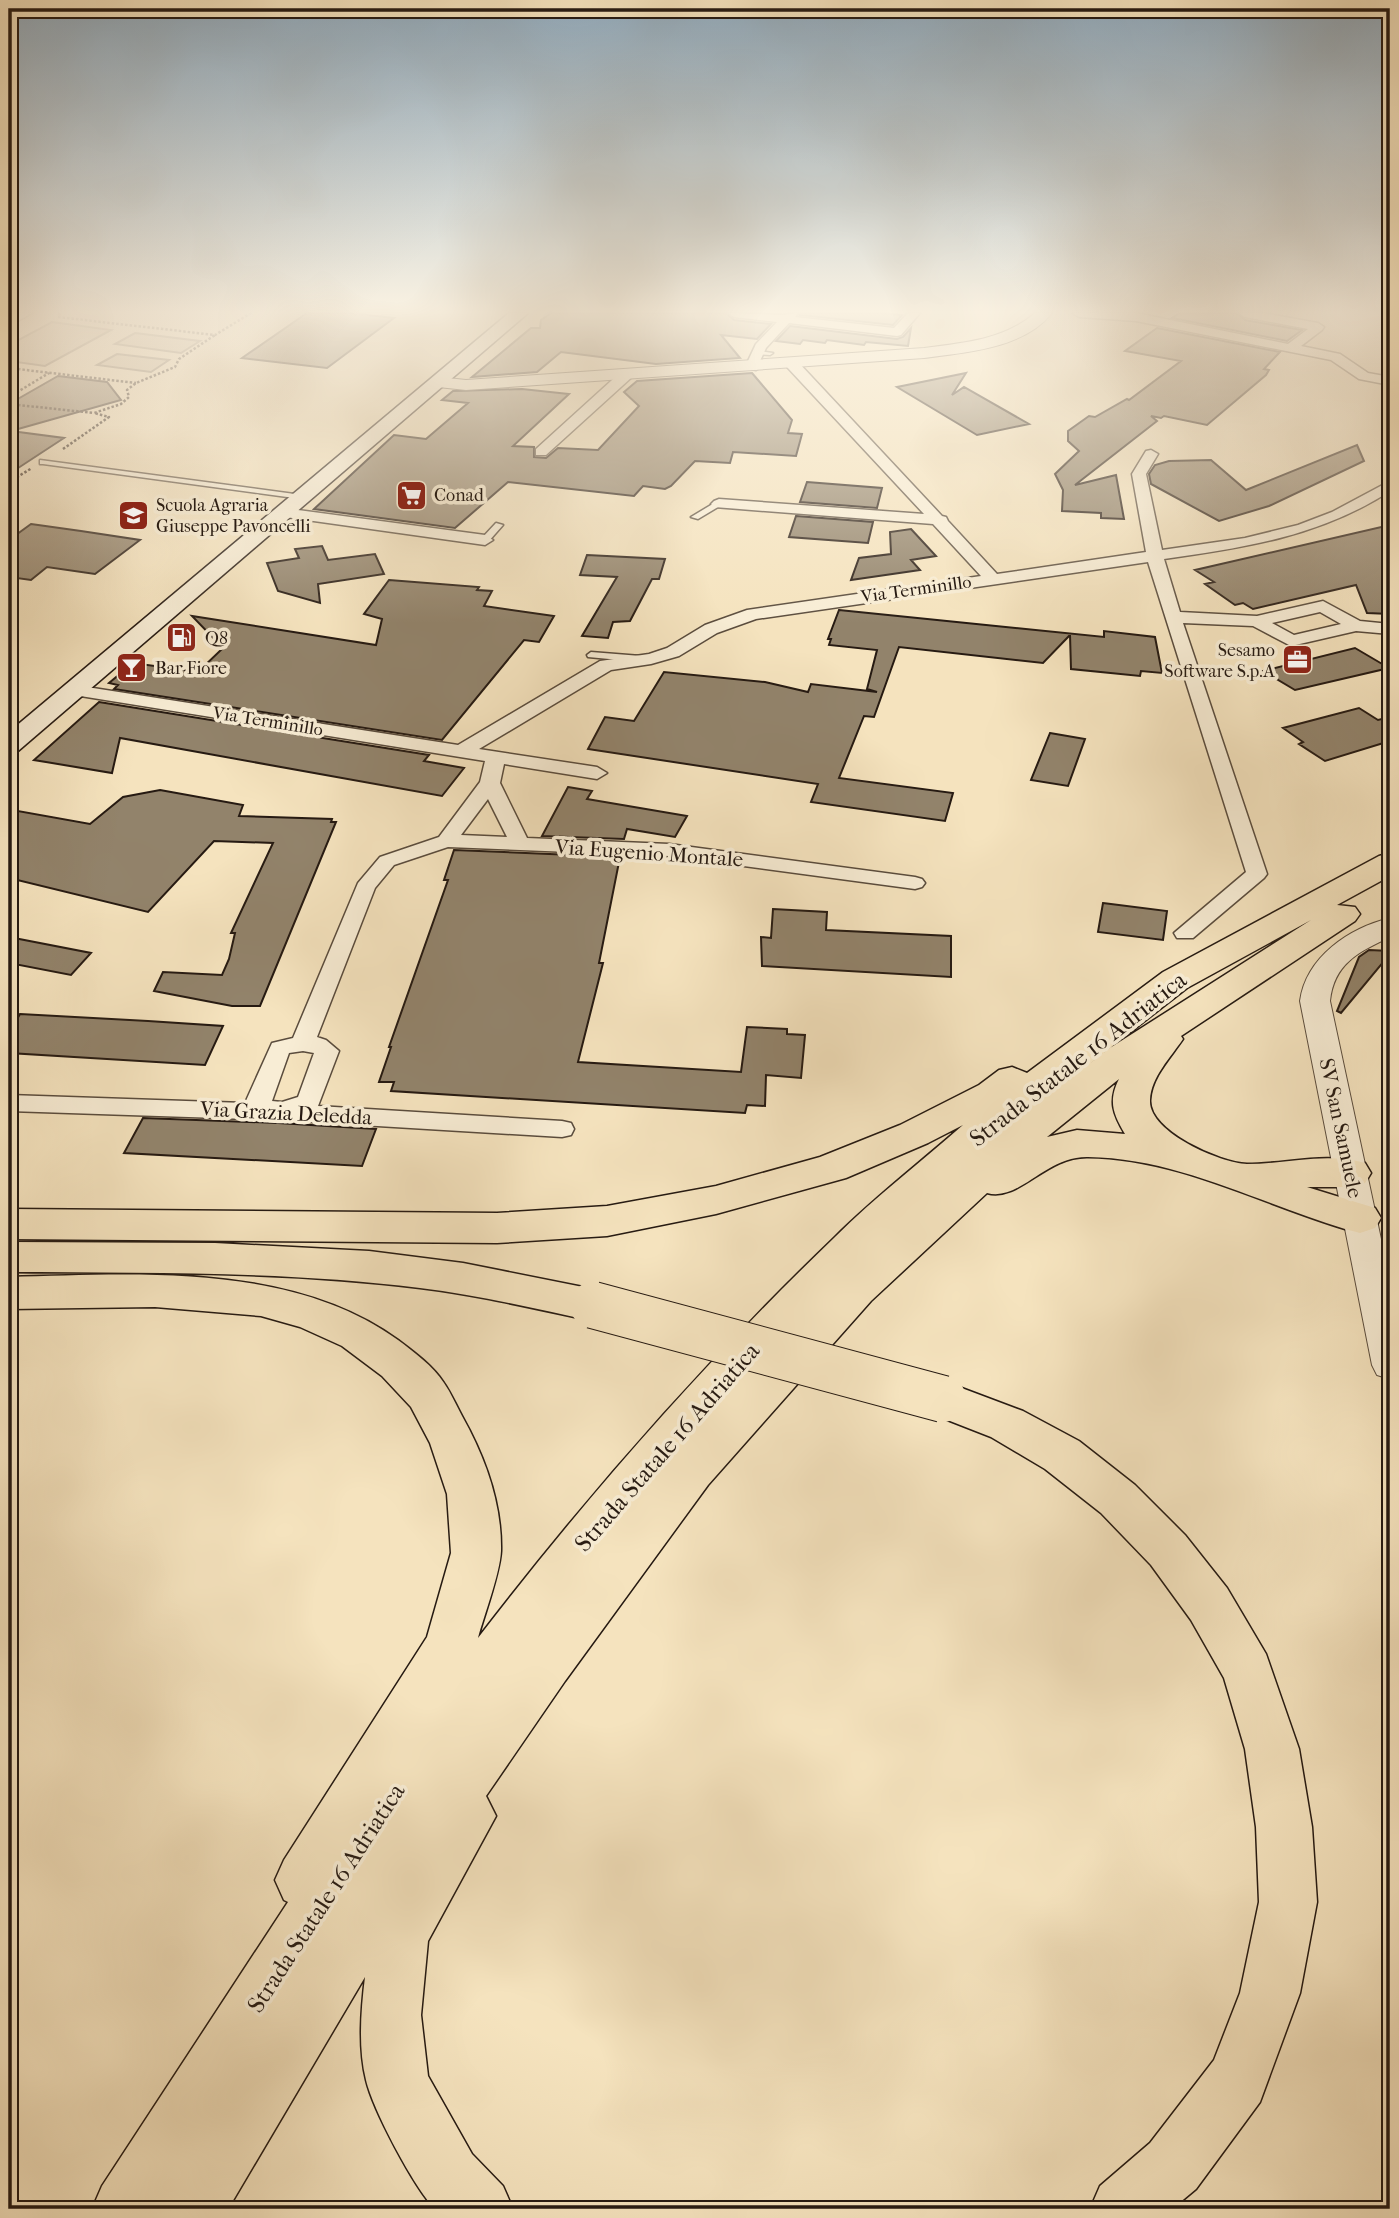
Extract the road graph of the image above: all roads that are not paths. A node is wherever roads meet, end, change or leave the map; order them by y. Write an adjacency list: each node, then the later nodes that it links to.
1 (397, 417): 8 (main road)
2 (580, 417): 4 (street)
3 (843, 417): 12 (street)
4 (541, 452)
5 (1151, 454): 15 (street)
6 (43, 462): 8 (lane)
7 (1390, 485): 15 (street, Via Terminillo)
8 (302, 497): 10 (main road)
9 (719, 504): 11 (lane); 12 (street)
10 (283, 513): 14 (street); 23 (main road)
11 (695, 517)
12 (941, 520): 16 (street)
13 (499, 525): 14 (lane)
14 (485, 540)
15 (1155, 557): 16 (street, Via Terminillo); 17 (street)
16 (993, 579): 22 (street, Via Terminillo)
17 (1173, 617): 18 (street); 35 (street)
18 (1257, 621): 19 (street); 19 (street)
19 (1356, 626): 20 (street)
20 (1390, 629)
21 (591, 654): 22 (lane)
22 (652, 659): 25 (street, Via Terminillo)
23 (74, 690): 24 (main road); 25 (street, Via Terminillo)
24 (9, 745)
25 (462, 751): 26 (street, Via Terminillo)
26 (496, 757): 27 (street, Via Terminillo); 28 (street)
27 (597, 772)
28 (490, 783): 29 (street); 30 (street)
29 (446, 841): 30 (street, Via Eugenio Montale); 37 (street)
30 (520, 844): 32 (street, Via Eugenio Montale)
31 (1390, 863): 36 (highway, Strada Statale 16 Adriatica)
32 (915, 883)
33 (1390, 885): 36 (highway, Strada Statale 16 Adriatica)
34 (1390, 926): 42 (street, SV San Samuele)
35 (1185, 933)
36 (1175, 1003): 41 (highway); 45 (highway); 47 (highway, Strada Statale 16 Adriatica); 51 (highway, Strada Statale 16 Adriatica)
37 (303, 1043): 39 (street); 39 (street)
38 (9, 1103): 39 (street, Via Grazia Deledda)
39 (278, 1112): 40 (street, Via Grazia Deledda)
40 (562, 1129)
41 (1179, 1158): 43 (highway); 47 (highway)
42 (1351, 1173): 43 (highway); 44 (street, SV San Samuele)
43 (1244, 1178): 44 (highway)
44 (1360, 1218): 49 (street, SV San Samuele)
45 (9, 1224)
46 (9, 1257): 54 (highway, bridge)
47 (856, 1290): 50 (highway, Strada Statale 16 Adriatica)
48 (9, 1293): 51 (highway)
49 (1390, 1365)
50 (691, 1471): 52 (highway, Strada Statale 16 Adriatica); 53 (highway)
51 (134, 2194)
52 (191, 2209)
53 (480, 2209)
54 (1124, 2209)

